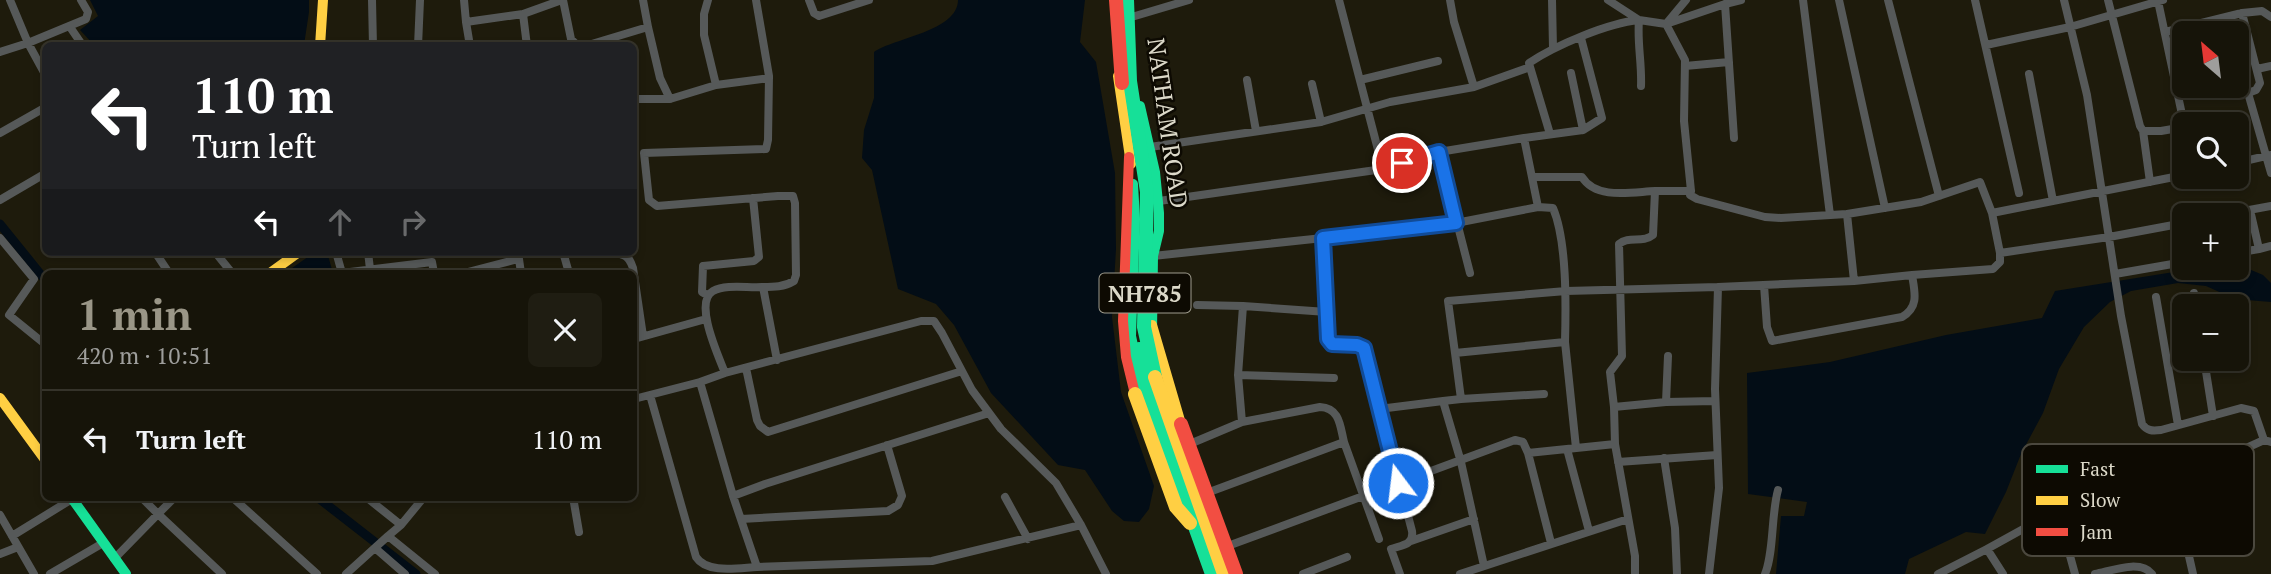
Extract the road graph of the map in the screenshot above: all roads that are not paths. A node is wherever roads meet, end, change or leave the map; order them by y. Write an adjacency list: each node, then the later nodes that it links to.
1 (10, 0): 55 (street)
2 (81, 0): 41 (street)
3 (323, 0): 48 (main road)
4 (372, 0): 49 (street)
5 (420, 0): 50 (street)
6 (464, 0): 38 (street)
7 (563, 0): 29 (street); 53 (street)
8 (643, 0): 42 (street)
9 (708, 0): 71 (street)
10 (756, 0): 68 (street)
11 (809, 0): 12 (street)
12 (870, 0)
13 (1115, 0): 39 (main road, NATHAM ROAD); 221 (main road, NH785, bridge)
14 (1129, 0): 35 (main road, NATHAM ROAD); 252 (main road, NH785, bridge)
15 (1189, 0): 35 (street)
16 (1339, 0): 69 (street)
17 (1450, 0): 74 (street)
18 (1552, 0): 57 (street)
19 (1608, 0): 36 (street)
20 (1686, 0): 40 (street)
21 (1741, 0): 30 (street)
22 (1803, 0): 119 (street)
23 (1839, 0): 115 (street)
24 (1888, 0): 108 (street)
25 (1975, 0): 56 (street)
26 (2064, 0): 43 (street)
27 (2108, 0): 33 (street)
28 (2161, 1): 33 (street); 45 (street)
29 (538, 4): 32 (street)
30 (1725, 4): 40 (street); 60 (street)
31 (2242, 13): 34 (street); 37 (street); 65 (street)
32 (523, 14): 38 (street); 52 (street)
33 (2112, 15): 43 (street); 86 (street)
34 (2271, 17)
35 (1131, 18): 39 (street); 91 (main road, NATHAM ROAD)
36 (1639, 20): 40 (street); 46 (street); 73 (street)
37 (2209, 21)
38 (466, 22): 51 (street)
39 (1114, 22): 96 (main road, NATHAM ROAD)
40 (1666, 24): 62 (street)
41 (70, 27): 47 (street); 55 (street)
42 (648, 27): 54 (street); 78 (street)
43 (2070, 27): 56 (street); 106 (street)
44 (2172, 30): 45 (street)
45 (2165, 32): 81 (street)
46 (1581, 38): 57 (street); 84 (street)
47 (80, 42)
48 (320, 42)
49 (373, 42)
50 (418, 42)
51 (469, 42)
52 (526, 42)
53 (574, 42)
54 (598, 42)
55 (28, 43): 58 (street); 64 (street)
56 (1986, 45): 107 (street)
57 (1553, 48): 63 (street)
58 (0, 52)
59 (1438, 61): 69 (street)
60 (1729, 62): 62 (street); 90 (street)
61 (2271, 65): 65 (street)
62 (1685, 66): 105 (street)
63 (1530, 67): 74 (street); 88 (street)
64 (42, 69)
65 (2257, 69): 75 (street)
66 (1571, 73): 84 (street)
67 (2029, 74): 112 (street)
68 (769, 78): 71 (street); 93 (street)
69 (1360, 79): 80 (street)
70 (1247, 80): 85 (street)
71 (716, 85): 78 (street)
72 (1312, 85): 82 (street)
73 (1641, 86)
74 (1474, 87): 80 (street)
75 (2249, 92)
76 (2249, 96): 95 (street)
77 (637, 99): 78 (street)
78 (670, 99)
79 (42, 109): 87 (street)
80 (1367, 109): 82 (street); 98 (street)
81 (2181, 112)
82 (1321, 122): 85 (street)
83 (2172, 129): 86 (street)
84 (1583, 130): 88 (street)
85 (1256, 131): 91 (street)
86 (2143, 131): 103 (street)
87 (0, 133)
88 (1550, 134): 89 (street)
89 (1524, 138): 92 (street); 101 (street)
90 (1734, 138)
91 (1150, 147): 111 (main road, NATHAM ROAD)
92 (1439, 152): 98 (street); 120 (street)
93 (644, 153): 94 (street); 109 (street)
94 (637, 154)
95 (2269, 156): 97 (street); 99 (street)
96 (1129, 157): 221 (main road, bridge); 251 (main road)
97 (2249, 160)
98 (1383, 169): 111 (street)
99 (2271, 173)
100 (42, 175): 110 (street)
101 (1532, 177): 104 (street); 114 (street)
102 (2172, 177): 103 (street)
103 (2150, 182): 106 (street)
104 (1655, 191): 105 (street); 150 (street)
105 (1691, 191): 119 (street)
106 (2102, 191): 112 (street); 122 (street)
107 (2020, 193)
108 (1939, 196): 115 (street); 117 (street)
109 (752, 198): 148 (street); 153 (street)
110 (0, 200)
111 (1159, 201): 129 (main road, NATHAM ROAD)
112 (2053, 201): 117 (street)
113 (2271, 206): 116 (street)
114 (1538, 207): 120 (street); 151 (street)
115 (1885, 208): 118 (street)
116 (2250, 210): 126 (street)
117 (1992, 213): 128 (street)
118 (1847, 214): 119 (street); 146 (street)
119 (1830, 215)
120 (1456, 223): 124 (street); 143 (street)
121 (2172, 225): 122 (street)
122 (2109, 237): 128 (street); 144 (street)
123 (0, 238): 162 (street)
124 (1323, 238): 129 (street); 157 (street)
125 (2271, 246): 126 (street)
126 (2259, 249): 127 (street)
127 (2249, 251)
128 (2000, 253): 145 (street)
129 (1154, 254): 159 (main road, NATHAM ROAD)
130 (218, 256): 138 (street)
131 (294, 256): 139 (main road)
132 (368, 256): 137 (street)
133 (432, 256): 135 (street)
134 (518, 256): 142 (street)
135 (432, 262): 137 (street); 141 (street)
136 (2172, 264): 144 (street)
137 (369, 269): 140 (street)
138 (230, 270)
139 (275, 270)
140 (362, 270)
141 (433, 270)
142 (474, 270)
143 (1470, 273)
144 (2115, 274): 187 (street)
145 (1912, 275): 146 (street); 147 (street)
146 (1854, 281): 147 (street)
147 (1763, 285): 149 (street)
148 (763, 287): 153 (street); 166 (street)
149 (1718, 287): 150 (street); 179 (street)
150 (1620, 290): 151 (street); 182 (street)
151 (1566, 291): 163 (street); 164 (street)
152 (637, 295): 160 (street)
153 (707, 295): 158 (street)
154 (2156, 297): 187 (street)
155 (1197, 305): 156 (street)
156 (1243, 306): 157 (street); 171 (street)
157 (1327, 312): 183 (street)
158 (706, 319): 160 (street); 170 (street)
159 (1152, 325): 192 (main road); 253 (main road, bridge)
160 (643, 336): 161 (street)
161 (637, 338)
162 (42, 342)
163 (1565, 342): 164 (street); 193 (street)
164 (1455, 353): 177 (street)
165 (1668, 356): 180 (street)
166 (777, 360): 167 (street); 168 (street)
167 (746, 368): 168 (street); 170 (street)
168 (962, 371): 184 (street)
169 (2206, 371): 185 (street)
170 (725, 373): 173 (street)
171 (1238, 375): 172 (street); 186 (street)
172 (1334, 378)
173 (699, 383): 175 (street); 204 (street)
174 (1544, 394): 177 (street)
175 (650, 395): 176 (street); 241 (street)
176 (637, 397)
177 (1461, 399): 178 (street)
178 (1443, 401): 183 (street); 198 (street)
179 (1715, 401): 180 (street); 196 (street)
180 (1666, 402): 182 (street)
181 (2, 406): 195 (main road)
182 (1614, 407): 190 (street)
183 (1379, 410): 200 (street)
184 (989, 413): 191 (street); 220 (street)
185 (2213, 416): 187 (street); 188 (street)
186 (1242, 422): 189 (street); 192 (street)
187 (2178, 425)
188 (2267, 441)
189 (1345, 442): 202 (street); 203 (street)
190 (1615, 444): 193 (street); 199 (street)
191 (887, 445): 204 (street); 216 (street)
192 (1185, 447): 202 (main road)
193 (1572, 448): 194 (street); 223 (street)
194 (1528, 453): 198 (street); 231 (street)
195 (42, 455)
196 (1717, 455): 197 (street); 259 (street)
197 (1664, 458): 199 (street); 258 (street)
198 (1461, 462): 200 (street); 217 (street)
199 (1618, 462): 218 (street)
200 (1398, 483): 203 (street); 228 (street)
201 (1778, 490): 260 (street)
202 (1203, 495): 233 (main road)
203 (1364, 495): 227 (street); 233 (street)
204 (733, 496): 216 (street)
205 (1005, 497): 226 (street)
206 (67, 501): 225 (street)
207 (74, 501): 229 (main road)
208 (145, 501): 215 (street)
209 (171, 501): 215 (street)
210 (236, 501): 246 (street)
211 (371, 501): 219 (street)
212 (421, 501): 219 (street)
213 (574, 501): 224 (street)
214 (0, 514): 225 (street)
215 (158, 514): 239 (street); 245 (street)
216 (741, 519): 241 (street)
217 (1474, 519): 228 (street); 240 (street)
218 (1628, 519): 223 (street); 257 (street)
219 (401, 525): 230 (street)
220 (1081, 525): 226 (street); 250 (street)
221 (1196, 529): 251 (main road, NH785, bridge)
222 (2022, 530): 234 (street)
223 (1589, 531): 231 (street)
224 (579, 532)
225 (12, 536): 232 (street)
226 (1028, 539): 241 (street)
227 (1379, 539)
228 (1411, 541): 255 (street)
229 (103, 543): 239 (main road); 243 (street)
230 (380, 543): 247 (street); 248 (street); 249 (street)
231 (1551, 543): 240 (street)
232 (18, 547): 235 (street); 242 (street)
233 (1222, 548): 253 (main road)
234 (1987, 549): 261 (street); 262 (street)
235 (0, 554)
236 (2070, 556): 263 (street)
237 (2189, 556): 266 (street)
238 (1347, 557): 254 (street)
239 (114, 559): 244 (main road)
240 (1484, 566): 256 (street)
241 (757, 567)
242 (34, 574)
243 (50, 574)
244 (127, 574)
245 (222, 574)
246 (317, 574)
247 (346, 574)
248 (405, 574)
249 (435, 574)
250 (1106, 574)
251 (1210, 574)
252 (1224, 574)
253 (1234, 574)
254 (1303, 574)
255 (1400, 574)
256 (1460, 574)
257 (1635, 574)
258 (1677, 574)
259 (1709, 574)
260 (1765, 574)
261 (1938, 574)
262 (2003, 574)
263 (2075, 574)
264 (2095, 574): 265 (street)
265 (2152, 574)
266 (2193, 574)

